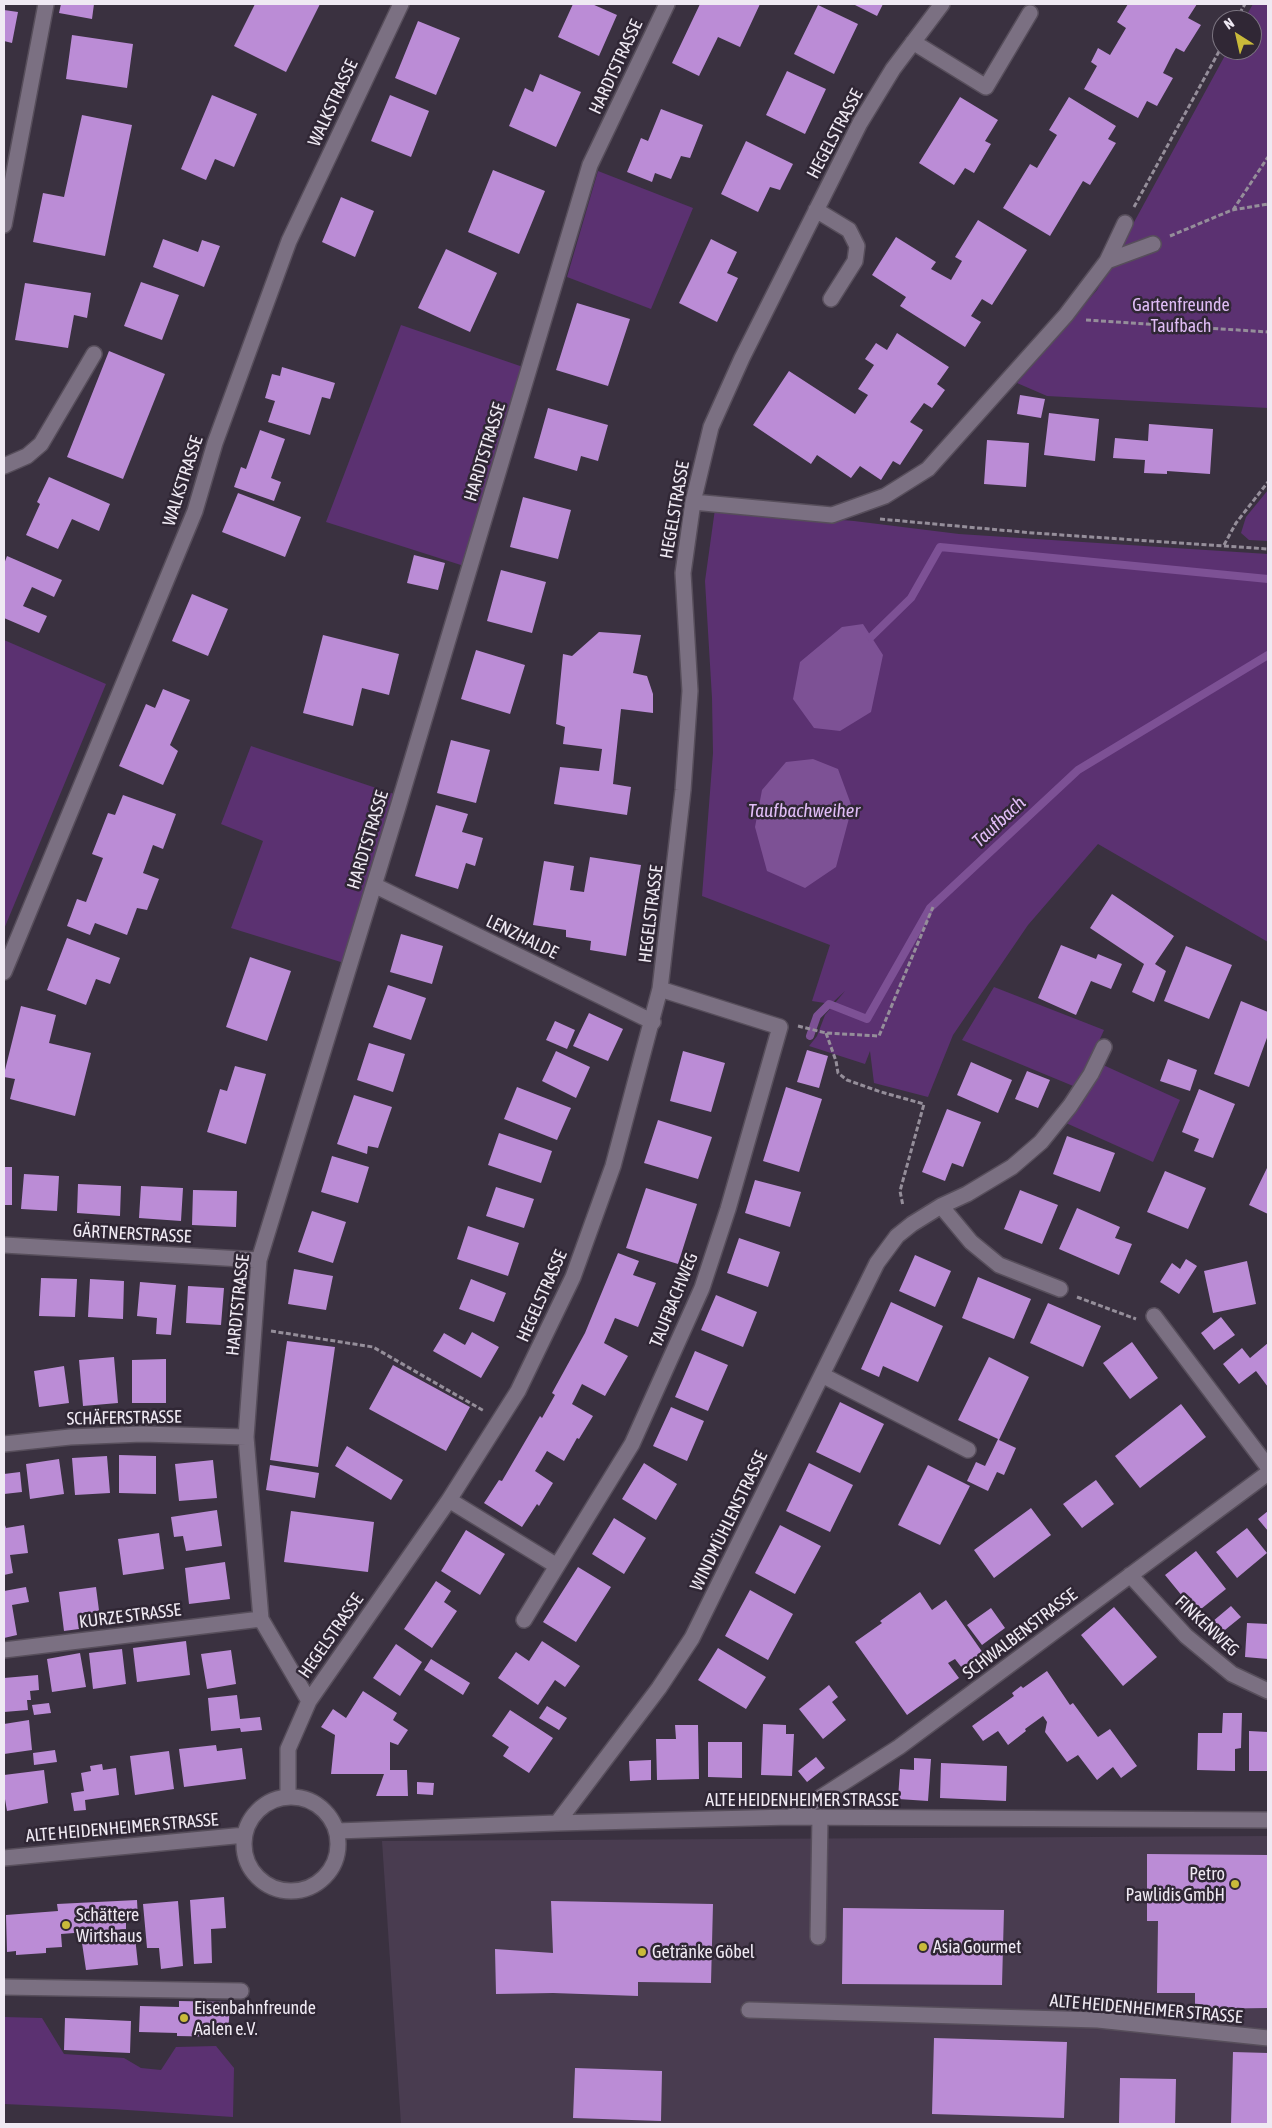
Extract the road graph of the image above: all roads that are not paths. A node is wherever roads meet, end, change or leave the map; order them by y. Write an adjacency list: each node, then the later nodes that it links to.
1 (46, 4): 9 (street)
2 (401, 4): 17 (street, WALKSTRASSE)
3 (667, 4): 16 (street, HARDTSTRASSE)
4 (942, 4): 6 (street, HEGELSTRASSE)
5 (1030, 14): 6 (street)
6 (913, 42): 7 (street, HEGELSTRASSE)
7 (816, 210): 12 (street); 15 (street, HEGELSTRASSE)
8 (1125, 223): 11 (street)
9 (4, 225)
10 (1153, 244): 11 (street)
11 (1107, 261): 15 (street)
12 (831, 299)
13 (94, 354): 14 (street)
14 (4, 466)
15 (693, 502): 18 (street, HEGELSTRASSE)
16 (374, 885): 19 (street, LENZHALDE); 23 (street, HARDTSTRASSE)
17 (4, 972)
18 (660, 989): 19 (street, HEGELSTRASSE); 33 (street, TAUFBACHWEG)
19 (653, 1022): 32 (street, HEGELSTRASSE)
20 (1104, 1047): 21 (street, WINDMÜHLENSTRASSE)
21 (941, 1206): 24 (street); 26 (street, WINDMÜHLENSTRASSE)
22 (4, 1245): 23 (street, GÄRTNERSTRASSE)
23 (259, 1260): 27 (street, HARDTSTRASSE)
24 (1060, 1289)
25 (1154, 1316): 30 (street)
26 (822, 1375): 29 (street); 44 (street, WINDMÜHLENSTRASSE)
27 (246, 1437): 28 (street, SCHÄFERSTRASSE); 35 (street, HARDTSTRASSE)
28 (4, 1444)
29 (968, 1450)
30 (1268, 1467)
31 (1268, 1473): 34 (street, SCHWALBENSTRASSE)
32 (449, 1500): 33 (street); 39 (street, HEGELSTRASSE)
33 (557, 1566): 36 (street)
34 (1130, 1575): 38 (street, FINKENWEG); 41 (street, SCHWALBENSTRASSE)
35 (261, 1619): 37 (street, KURZE STRASSE); 39 (street, HARDTSTRASSE)
36 (524, 1620)
37 (4, 1650)
38 (1268, 1691)
39 (309, 1701): 40 (street, HEGELSTRASSE)
40 (288, 1797): 45 (street); 46 (street)
41 (790, 1817): 42 (street, ALTE HEIDENHEIMER STRASSE); 44 (street, ALTE HEIDENHEIMER STRASSE)
42 (820, 1817): 43 (street, ALTE HEIDENHEIMER STRASSE); 48 (street)
43 (1268, 1820)
44 (557, 1822): 45 (street, ALTE HEIDENHEIMER STRASSE)
45 (337, 1831): 46 (street)
46 (245, 1835): 47 (street, ALTE HEIDENHEIMER STRASSE)
47 (4, 1858)
48 (818, 1938)
49 (4, 1987): 50 (street)
50 (241, 1992)
51 (749, 2010): 52 (street, ALTE HEIDENHEIMER STRASSE)
52 (1268, 2038)

